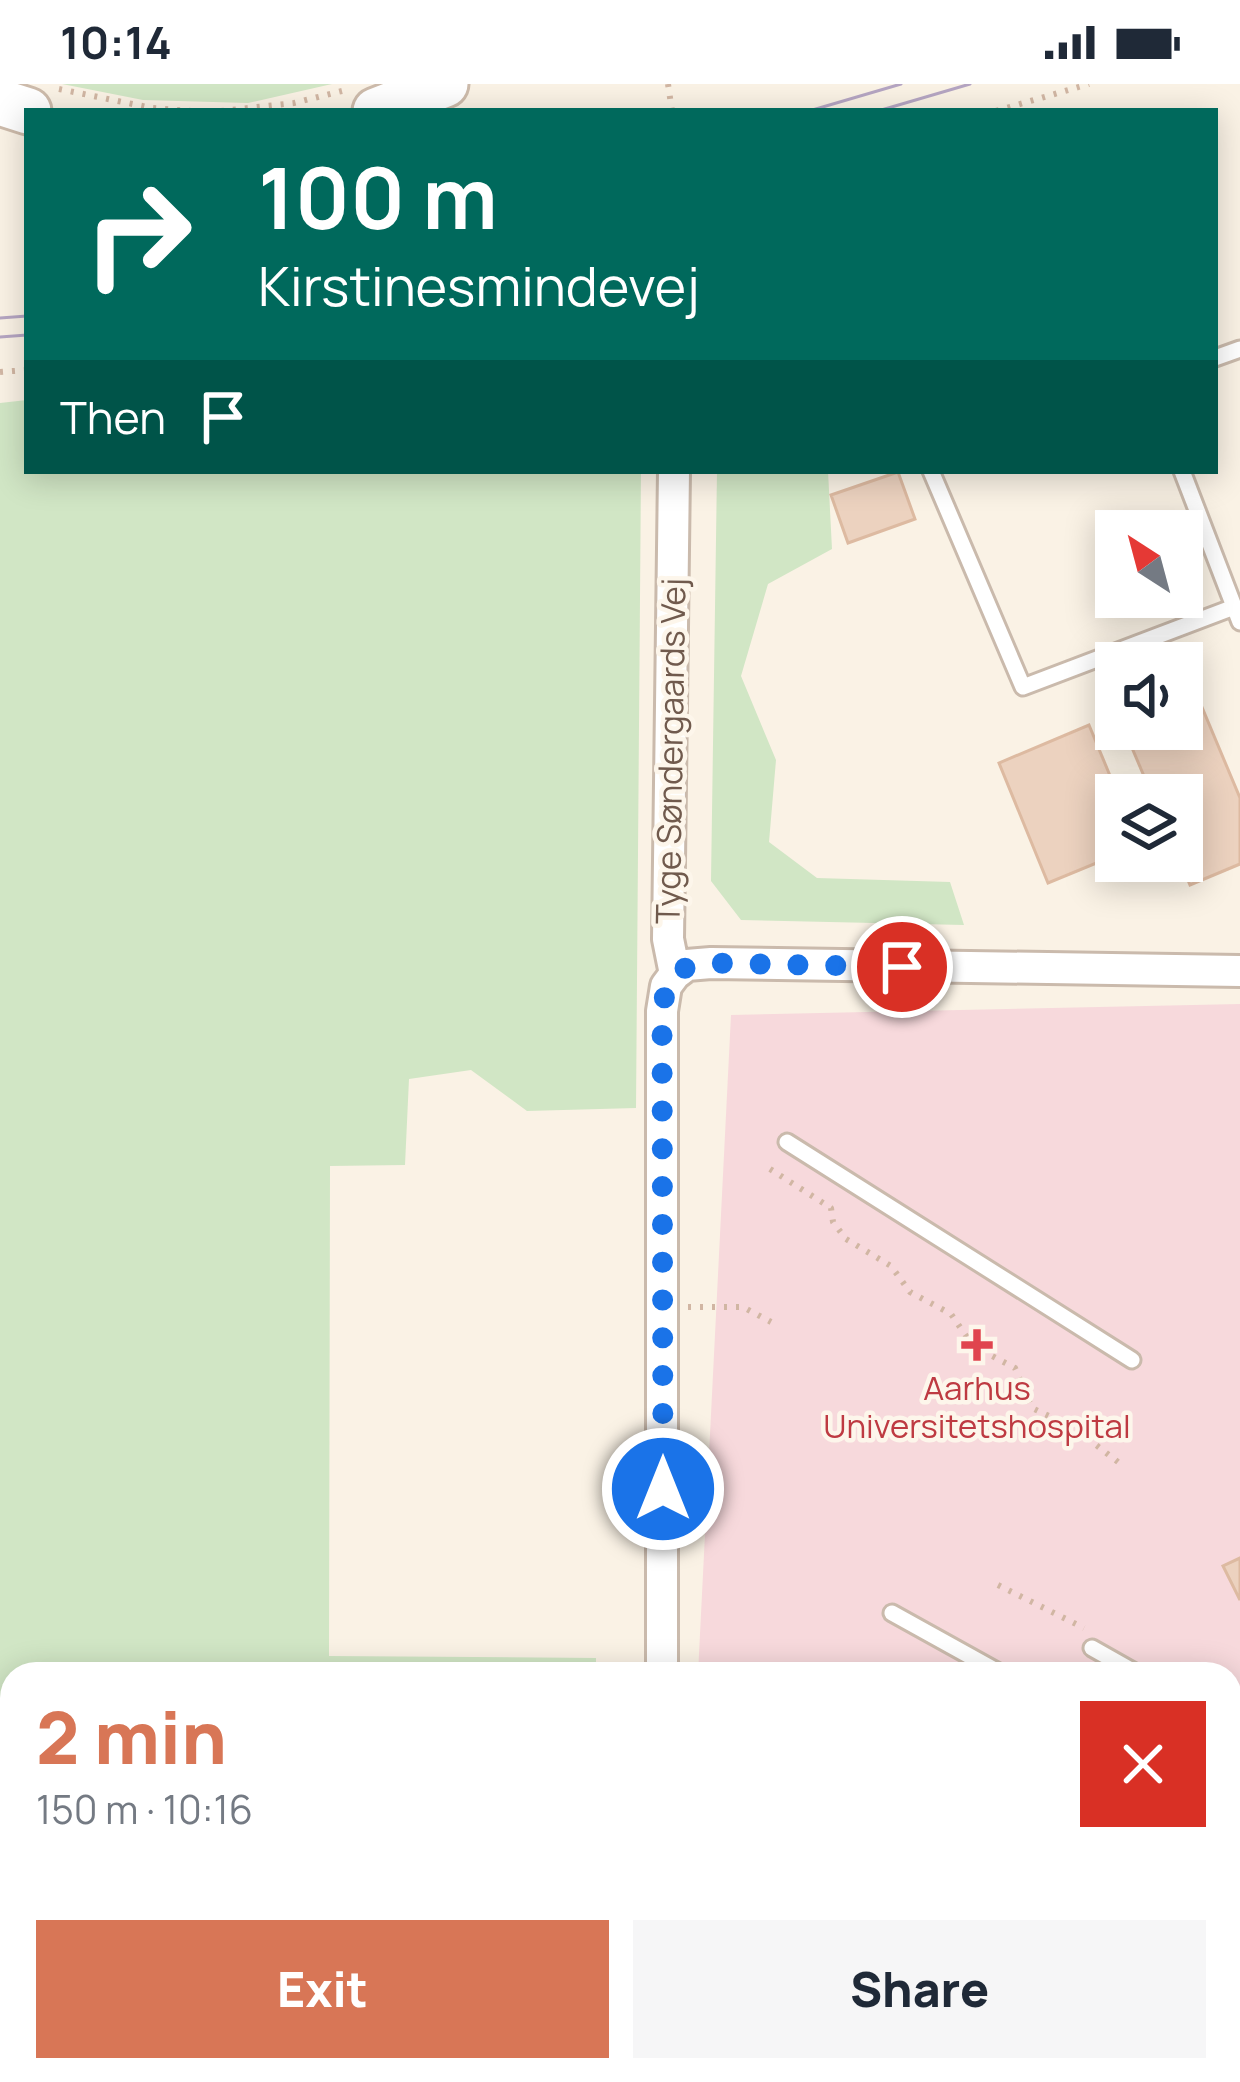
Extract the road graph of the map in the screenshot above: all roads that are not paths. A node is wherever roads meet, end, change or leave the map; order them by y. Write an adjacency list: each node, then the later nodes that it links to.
1 (446, 84): 2 (street)
2 (363, 100)
3 (674, 474): 8 (street, Tyge Søndergaards Vej)
4 (932, 474): 6 (lane)
5 (1183, 474): 6 (lane)
6 (1237, 614)
7 (1240, 971): 8 (street)
8 (675, 974): 14 (street, Tyge Søndergaards Vej)
9 (787, 1142): 10 (lane)
10 (1132, 1360)
11 (892, 1613): 13 (lane)
12 (1092, 1648): 17 (lane)
13 (972, 1658): 15 (lane); 16 (lane)
14 (662, 1662)
15 (970, 1662)
16 (980, 1662)
17 (1117, 1662)

